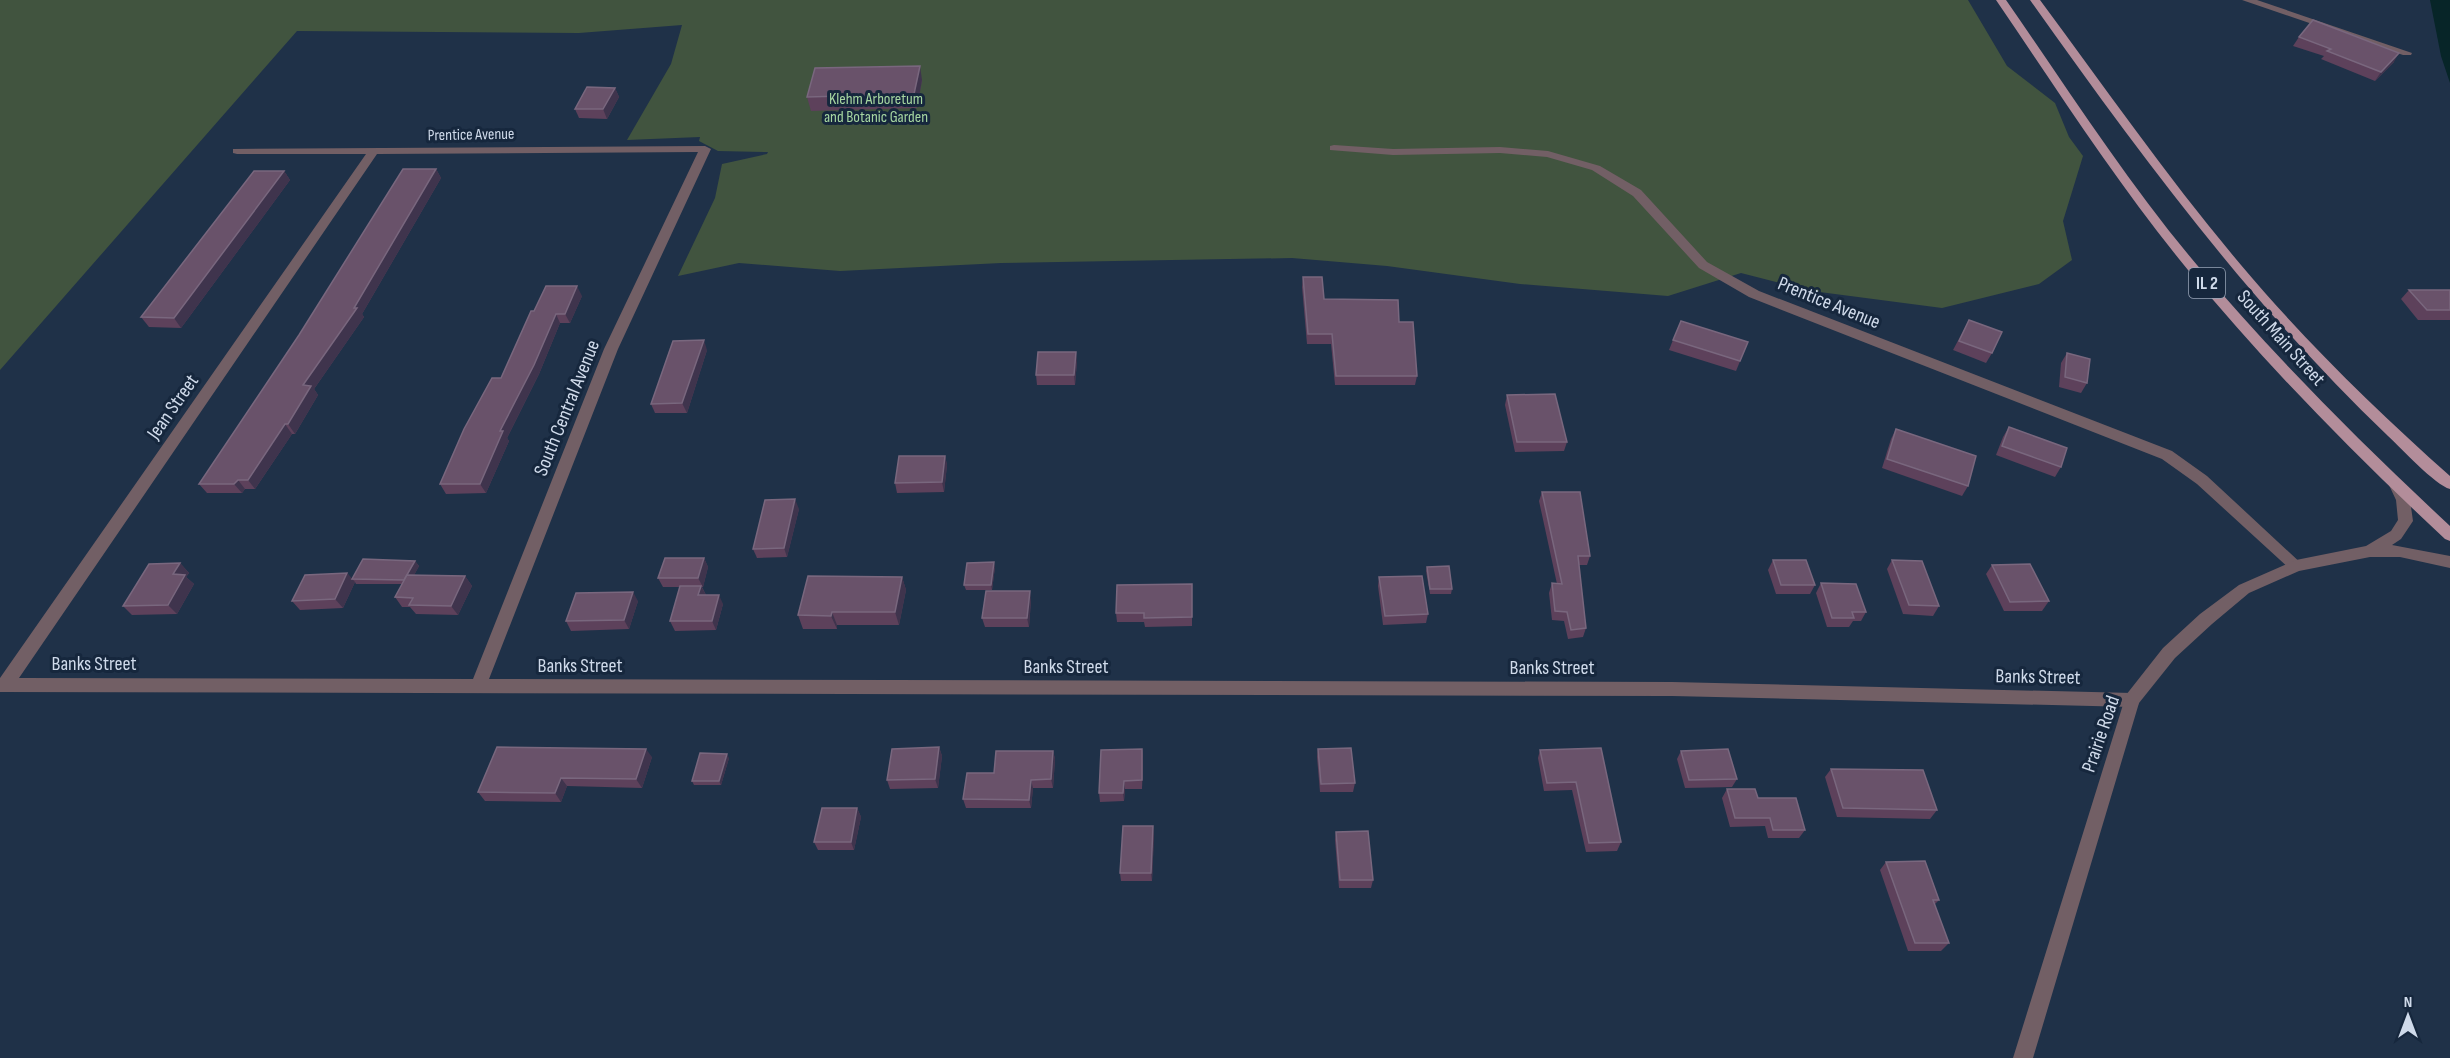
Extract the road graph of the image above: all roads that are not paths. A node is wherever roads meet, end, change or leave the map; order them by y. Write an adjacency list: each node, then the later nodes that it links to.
1 (2001, 0): 10 (main road, South Main Street / IL 2)
2 (2035, 0): 9 (main road, South Main Street / IL 2)
3 (2247, 0): 4 (street)
4 (2407, 53)
5 (1334, 148): 14 (street, Prentice Avenue)
6 (705, 149): 8 (street, Prentice Avenue); 16 (street, South Central Avenue)
7 (237, 151): 8 (street, Prentice Avenue)
8 (373, 152): 15 (street, Jean Street)
9 (2450, 483)
10 (2397, 485): 11 (main road, South Main Street / IL 2); 12 (street, Prairie Road)
11 (2450, 535)
12 (2370, 551): 13 (street, Prairie Road); 14 (street, Prairie Road)
13 (2450, 562)
14 (2296, 566): 17 (street, Prairie Road)
15 (2, 685): 16 (street, Banks Street)
16 (478, 687): 17 (street, Banks Street)
17 (2132, 700): 18 (street, Prairie Road)
18 (2022, 1058)

